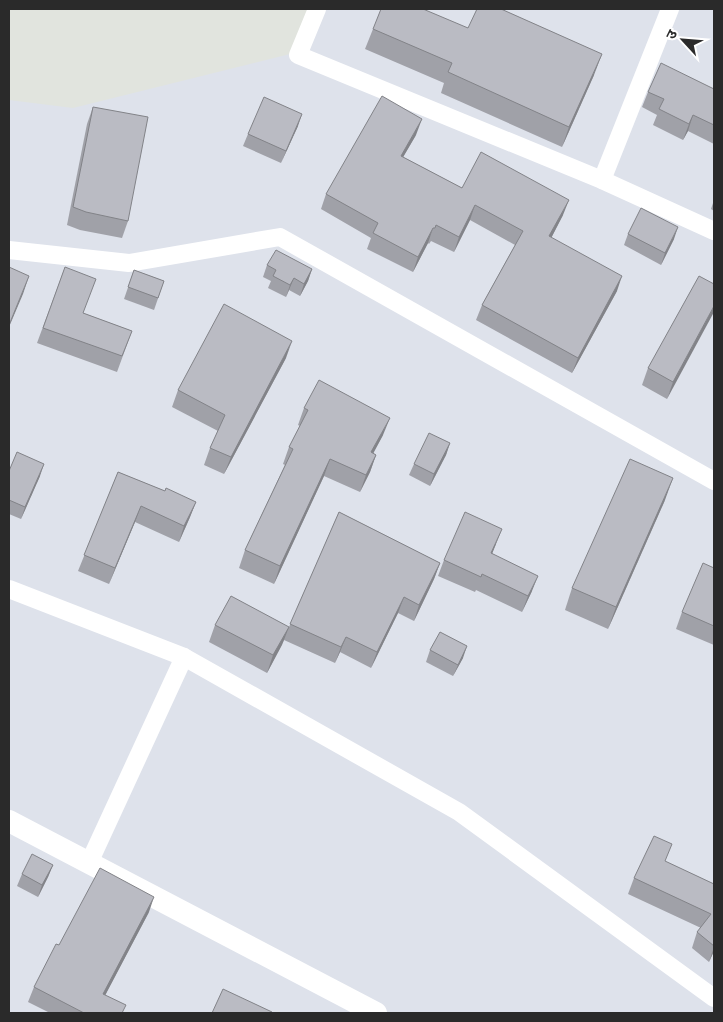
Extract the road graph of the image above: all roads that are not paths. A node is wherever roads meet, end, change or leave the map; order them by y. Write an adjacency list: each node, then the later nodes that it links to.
1 (317, 9): 3 (street)
2 (670, 9): 3 (street)
3 (602, 180): 4 (street)
4 (714, 231)
5 (9, 250): 6 (street)
6 (714, 481)
7 (9, 589): 8 (street)
8 (184, 657): 10 (street); 11 (street)
9 (9, 821): 10 (street)
10 (89, 863): 12 (street)
11 (714, 998)
12 (376, 1013)

